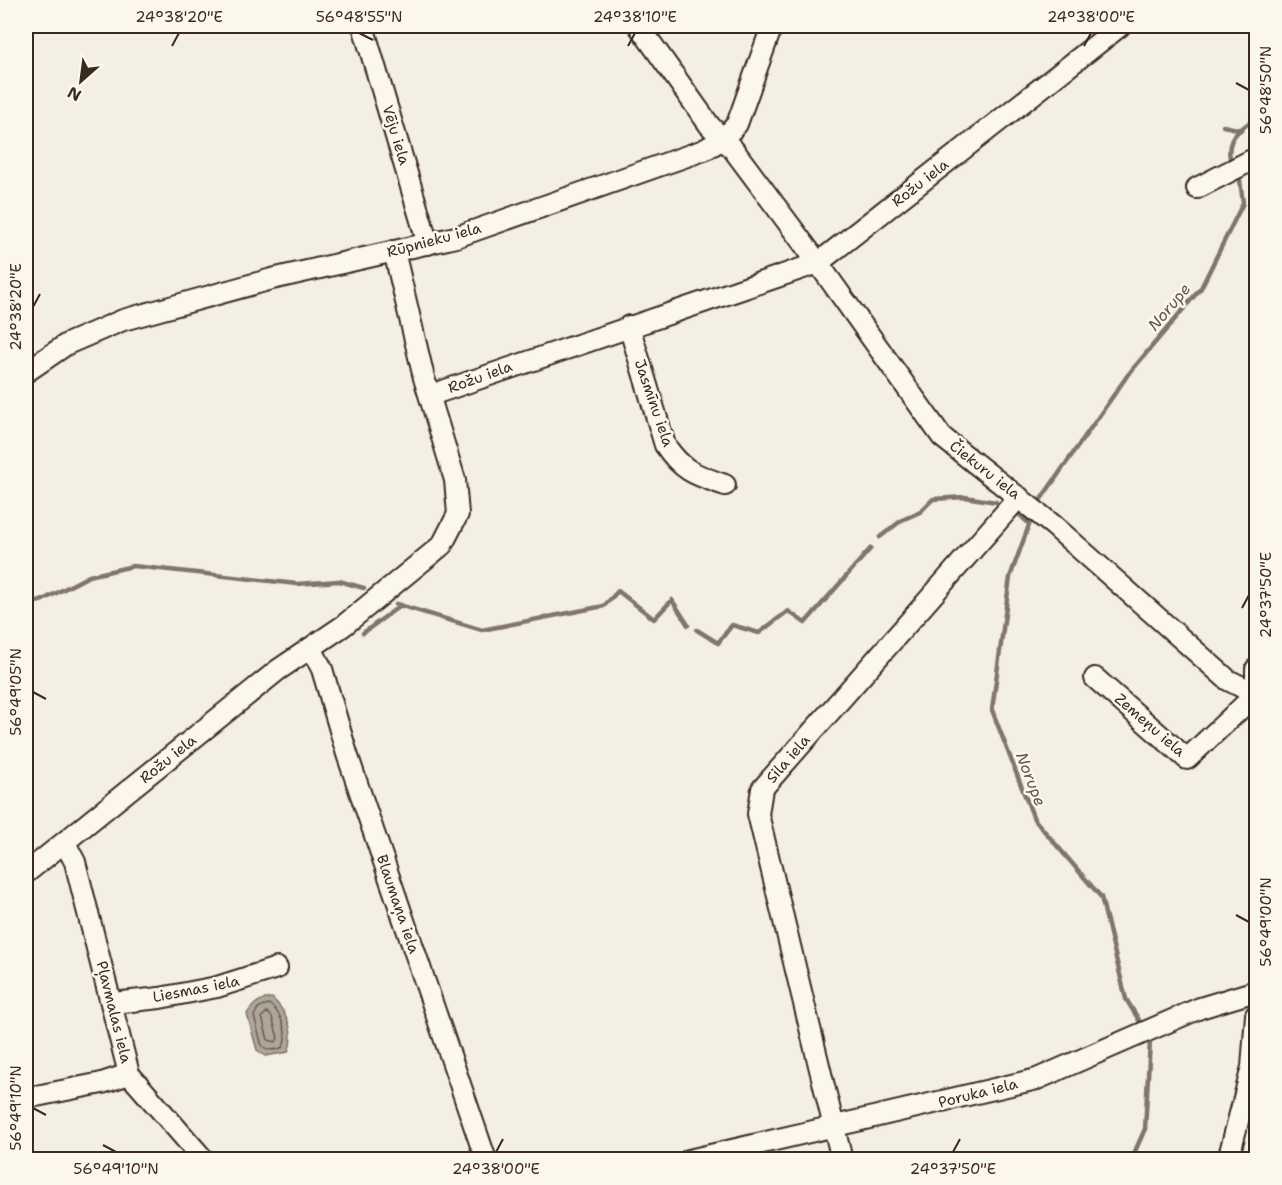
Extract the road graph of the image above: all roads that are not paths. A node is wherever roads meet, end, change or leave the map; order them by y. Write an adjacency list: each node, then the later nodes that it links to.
1 (363, 26): 8 (street, Vēju iela)
2 (639, 26): 5 (street, Čiekuru iela)
3 (772, 26): 5 (street, Rūpnieku iela)
4 (1120, 26): 10 (street, Rožu iela)
5 (723, 139): 8 (street, Rūpnieku iela); 10 (street, Čiekuru iela)
6 (1257, 158): 7 (street)
7 (1197, 188)
8 (428, 243): 9 (street, Rūpnieku iela)
9 (394, 251): 12 (street, Rūpnieku iela); 13 (street)
10 (818, 263): 11 (street, Rožu iela); 15 (street, Čiekuru iela)
11 (629, 326): 13 (street, Rožu iela); 14 (street, Jasmīnu iela)
12 (26, 369)
13 (431, 395): 16 (street, Rožu iela)
14 (724, 485)
15 (1018, 496): 19 (street, Čiekuru iela); 28 (street, Sila iela)
16 (311, 648): 20 (street, Rožu iela); 30 (street, Blaumaņa iela)
17 (1257, 669): 19 (street)
18 (1095, 678): 19 (street, Zemeņu iela)
19 (1256, 697)
20 (65, 843): 21 (street, Rožu iela); 24 (street, Pļavmalas iela)
21 (26, 873)
22 (278, 968): 24 (street, Liesmas iela)
23 (1257, 991): 28 (street, Poruka iela)
24 (113, 1003): 26 (street, Pļavmalas iela)
25 (1257, 1015): 33 (street)
26 (129, 1074): 27 (street); 29 (street, Pļavmalas iela)
27 (26, 1098)
28 (835, 1127): 31 (street, Poruka iela); 32 (street, Sila iela)
29 (204, 1160)
30 (486, 1160)
31 (689, 1160)
32 (842, 1160)
33 (1228, 1160)

